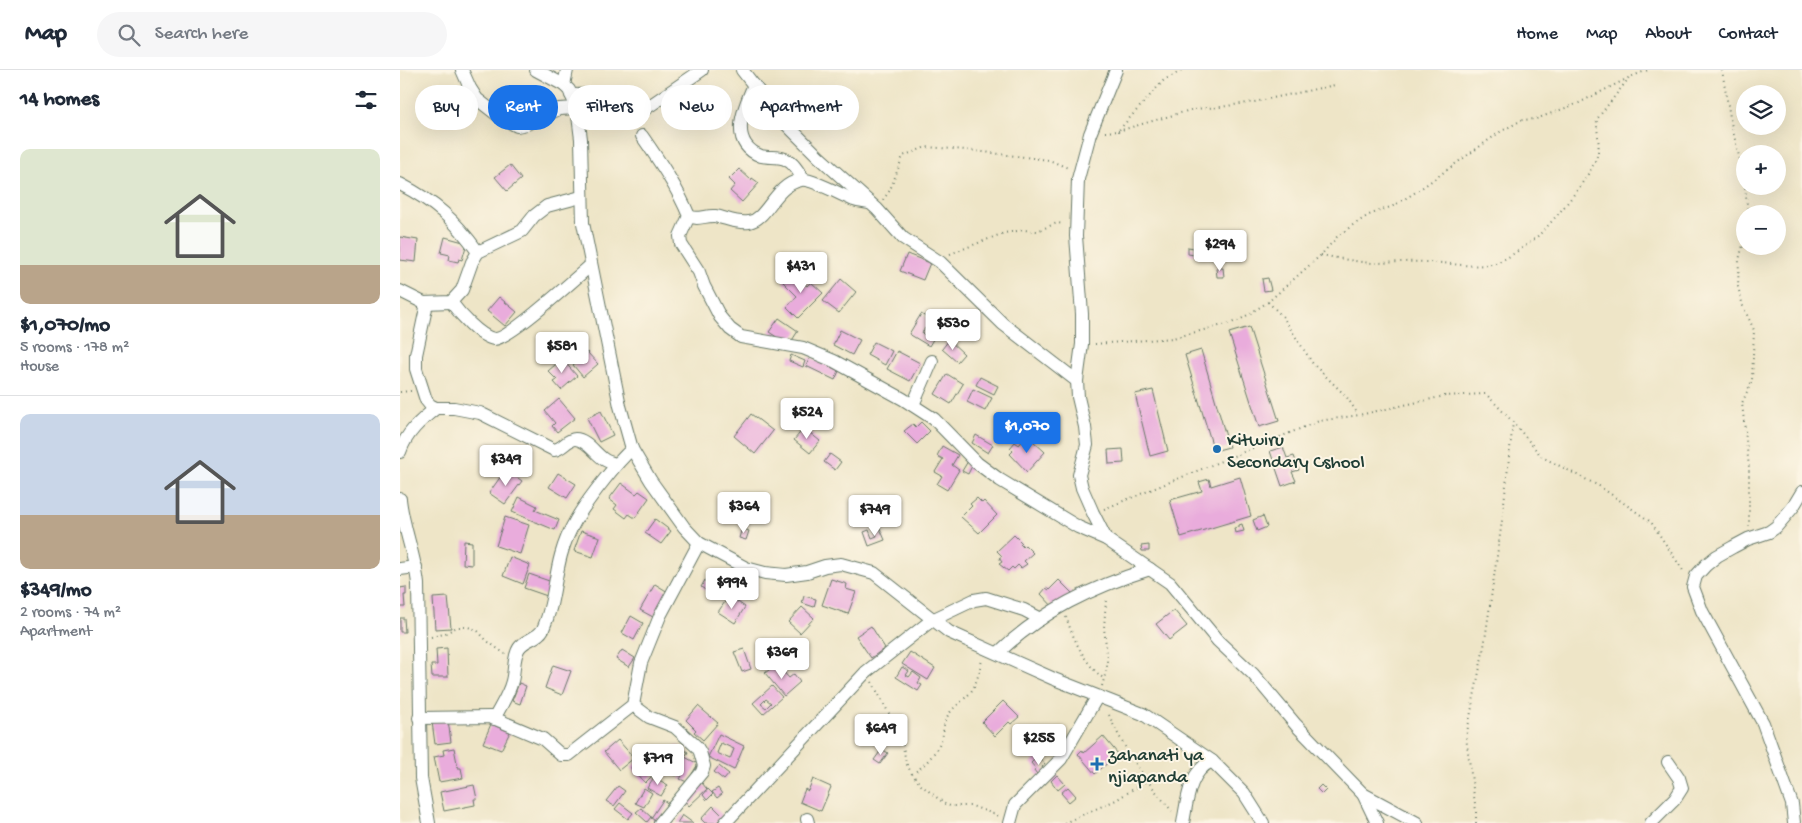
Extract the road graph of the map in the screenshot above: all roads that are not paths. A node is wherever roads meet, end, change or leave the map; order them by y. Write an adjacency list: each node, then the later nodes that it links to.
1 (462, 70): 10 (street)
2 (536, 70): 8 (street)
3 (567, 70): 8 (street)
4 (702, 70): 9 (street)
5 (742, 70): 7 (street)
6 (1116, 70): 26 (street)
7 (754, 85)
8 (568, 90)
9 (651, 105)
10 (568, 108)
11 (742, 121): 15 (street)
12 (580, 130): 17 (street)
13 (791, 130): 18 (street)
14 (642, 136): 19 (street)
15 (803, 179): 18 (street); 19 (street)
16 (400, 184): 20 (street)
17 (581, 198): 20 (street); 21 (street)
18 (874, 206): 26 (street)
19 (689, 216): 27 (street)
20 (478, 252): 23 (street)
21 (591, 265): 23 (street); 29 (street)
22 (400, 291): 24 (street)
23 (451, 302): 24 (street)
24 (424, 303): 28 (street)
25 (932, 361): 27 (street)
26 (1077, 381): 34 (street)
27 (913, 405): 34 (street)
28 (436, 408): 30 (street); 31 (street)
29 (632, 449): 31 (street); 35 (street)
30 (400, 452)
31 (616, 464): 45 (street)
32 (1802, 492): 59 (street)
33 (400, 499): 36 (street)
34 (1106, 538): 38 (street)
35 (699, 543): 40 (street); 43 (street)
36 (416, 567): 37 (street); 44 (street)
37 (400, 569)
38 (1150, 569): 39 (street); 48 (street)
39 (1041, 619): 40 (street); 41 (street)
40 (932, 620): 41 (street); 54 (street)
41 (998, 653): 42 (street)
42 (1100, 698): 46 (street); 51 (street)
43 (633, 705): 45 (street); 53 (street)
44 (419, 718): 45 (street); 52 (street)
45 (494, 719)
46 (1212, 762): 50 (street); 55 (street)
47 (1668, 762): 58 (street)
48 (1363, 794): 56 (street); 57 (street)
49 (1802, 817): 59 (street)
50 (1179, 818)
51 (1010, 822)
52 (429, 823)
53 (660, 823)
54 (725, 823)
55 (1263, 823)
56 (1376, 823)
57 (1417, 823)
58 (1651, 823)
59 (1794, 823)

